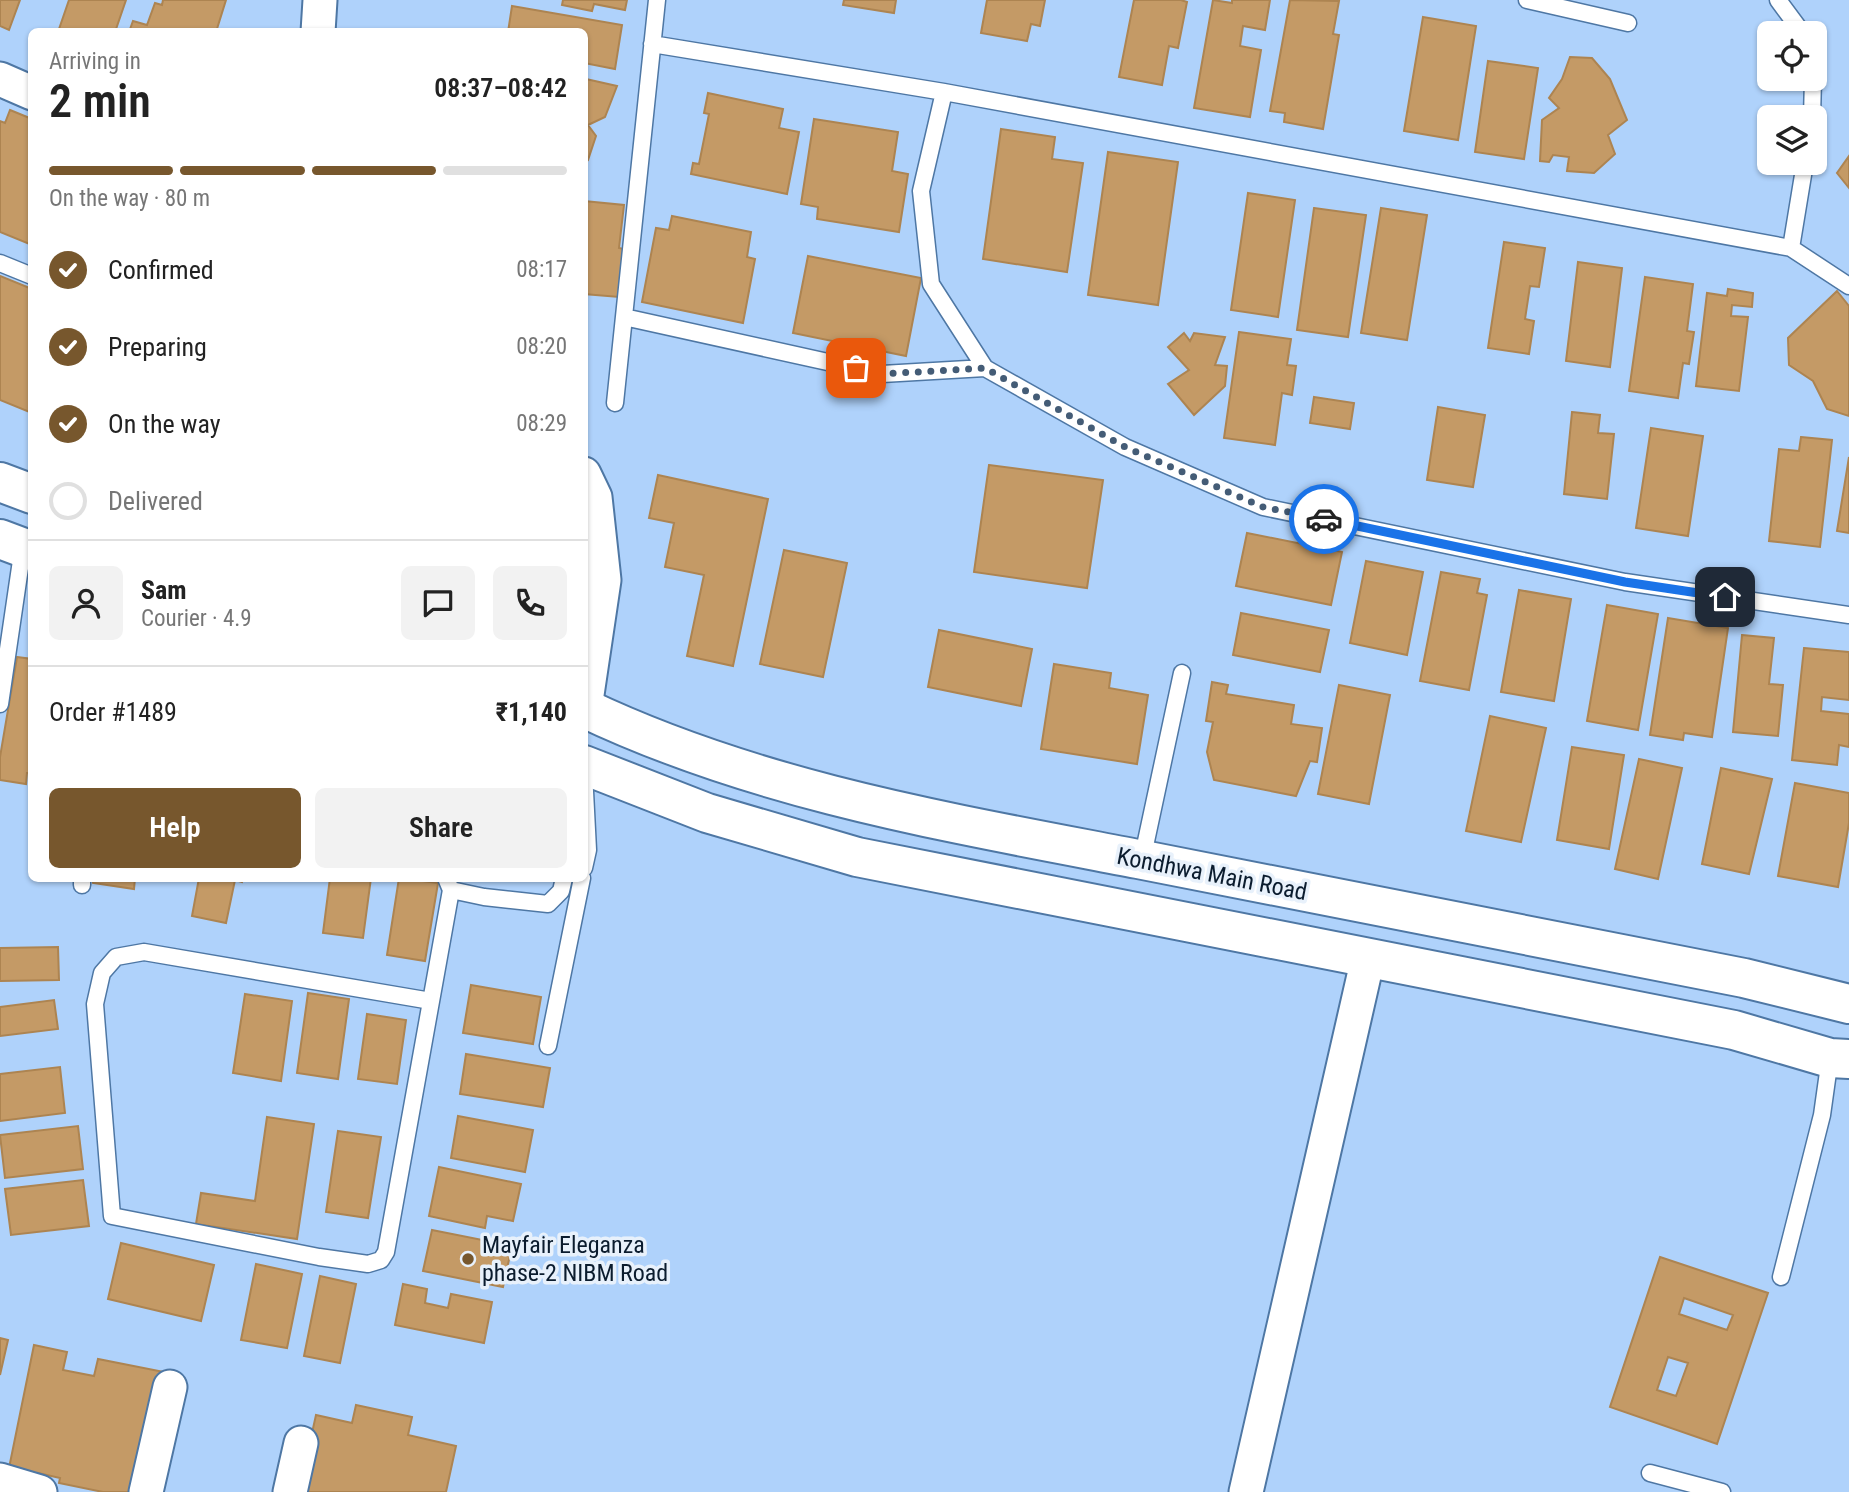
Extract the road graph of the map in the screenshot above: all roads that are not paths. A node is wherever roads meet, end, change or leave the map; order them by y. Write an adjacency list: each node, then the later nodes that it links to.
1 (320, 0): 7 (street)
2 (657, 0): 8 (lane)
3 (1527, 0): 6 (lane)
4 (1778, 0): 5 (lane)
5 (1792, 21)
6 (1628, 23)
7 (318, 28)
8 (652, 44): 11 (lane); 17 (lane)
9 (0, 79): 10 (street)
10 (28, 91)
11 (944, 92): 13 (lane); 18 (lane)
12 (1803, 175): 13 (lane)
13 (1791, 248): 16 (lane)
14 (0, 263): 15 (lane)
15 (28, 274)
16 (1849, 286)
17 (624, 317): 18 (lane); 19 (lane)
18 (985, 368): 24 (lane)
19 (615, 403)
20 (0, 482): 22 (main road)
21 (588, 482): 26 (street)
22 (28, 492)
23 (18, 546): 27 (lane)
24 (1849, 615)
25 (1182, 673): 30 (lane)
26 (588, 688)
27 (0, 704)
28 (588, 709): 30 (main road, Kondhwa Main Road)
29 (588, 767): 34 (main road)
30 (1142, 860): 35 (main road, Kondhwa Main Road)
31 (563, 882): 33 (lane)
32 (581, 882): 38 (lane)
33 (448, 884): 36 (lane)
34 (1368, 958): 39 (main road); 49 (street)
35 (1802, 994): 37 (main road, Kondhwa Main Road); 39 (main road)
36 (431, 1001): 36 (lane)
37 (1849, 1004)
38 (548, 1046)
39 (1793, 1047): 40 (main road)
40 (1840, 1058): 41 (lane)
41 (1781, 1277)
42 (170, 1387): 47 (street)
43 (301, 1443): 48 (street)
44 (1650, 1472): 50 (lane)
45 (0, 1480): 46 (street)
46 (40, 1492)
47 (146, 1492)
48 (290, 1492)
49 (1246, 1492)
50 (1722, 1492)

